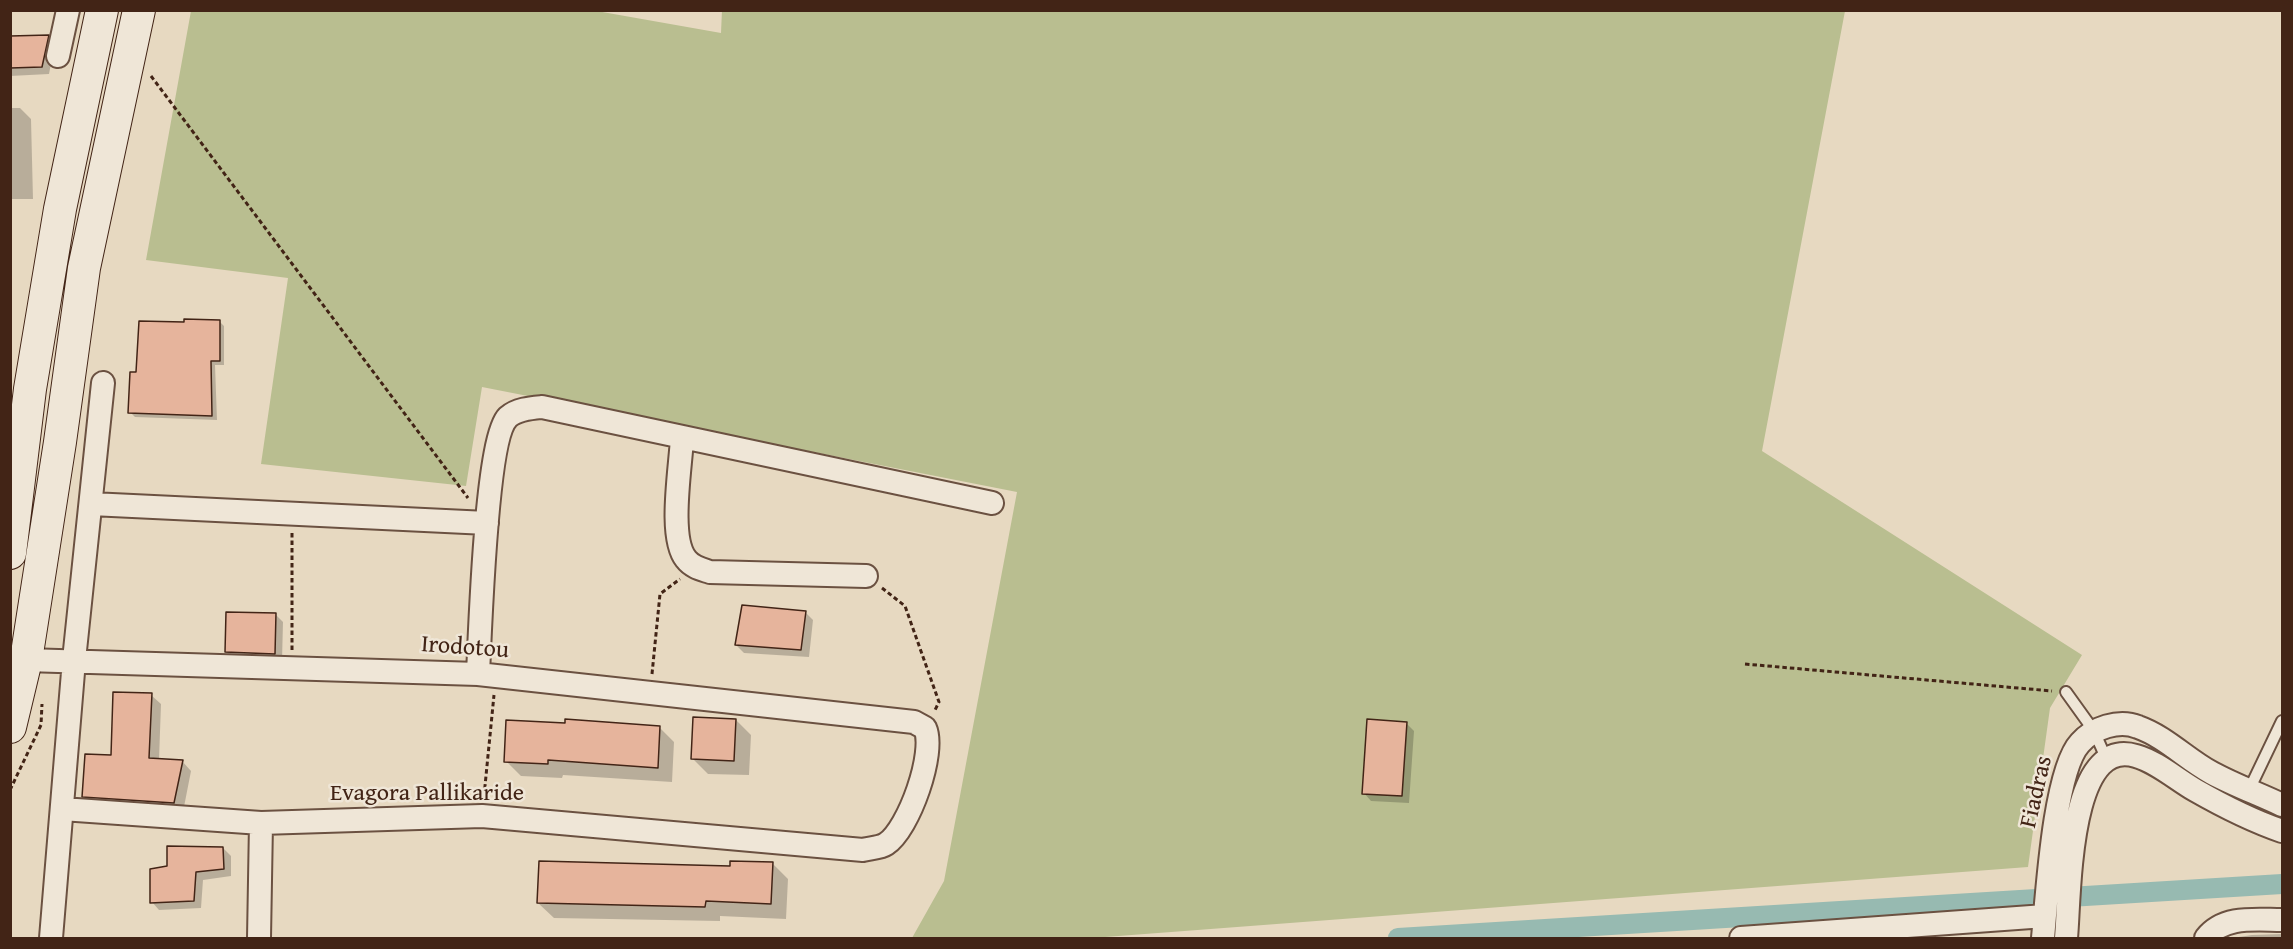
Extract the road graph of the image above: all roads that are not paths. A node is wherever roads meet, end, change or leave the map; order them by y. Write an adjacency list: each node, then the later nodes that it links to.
1 (69, 10): 4 (street)
2 (102, 10): 6 (main road)
3 (139, 10): 13 (main road)
4 (58, 56)
5 (103, 383): 9 (street)
6 (20, 390): 11 (main road)
7 (682, 437): 8 (street); 10 (street); 12 (street)
8 (992, 503)
9 (91, 504): 10 (street); 14 (street)
10 (487, 523): 15 (street)
11 (10, 553)
12 (866, 576)
13 (26, 660): 14 (street, Irodotou); 18 (main road)
14 (74, 660): 15 (street, Irodotou); 23 (street)
15 (487, 675): 27 (street, Irodotou)
16 (2066, 692): 19 (lane)
17 (2283, 722): 21 (lane)
18 (10, 727)
19 (2094, 731): 20 (lane); 21 (street); 29 (street, Fiadras)
20 (2106, 758): 24 (street); 33 (street)
21 (2249, 790): 22 (street); 24 (street)
22 (2283, 805)
23 (62, 809): 25 (street, Evagora Pallikaride); 30 (street)
24 (2239, 813): 26 (street)
25 (261, 823): 27 (street, Evagora Pallikaride); 31 (street)
26 (2283, 831)
27 (863, 850)
28 (2283, 920): 34 (street)
29 (2045, 921): 32 (street)
30 (51, 939)
31 (259, 939)
32 (1741, 939)
33 (2066, 939)
34 (2206, 939)

